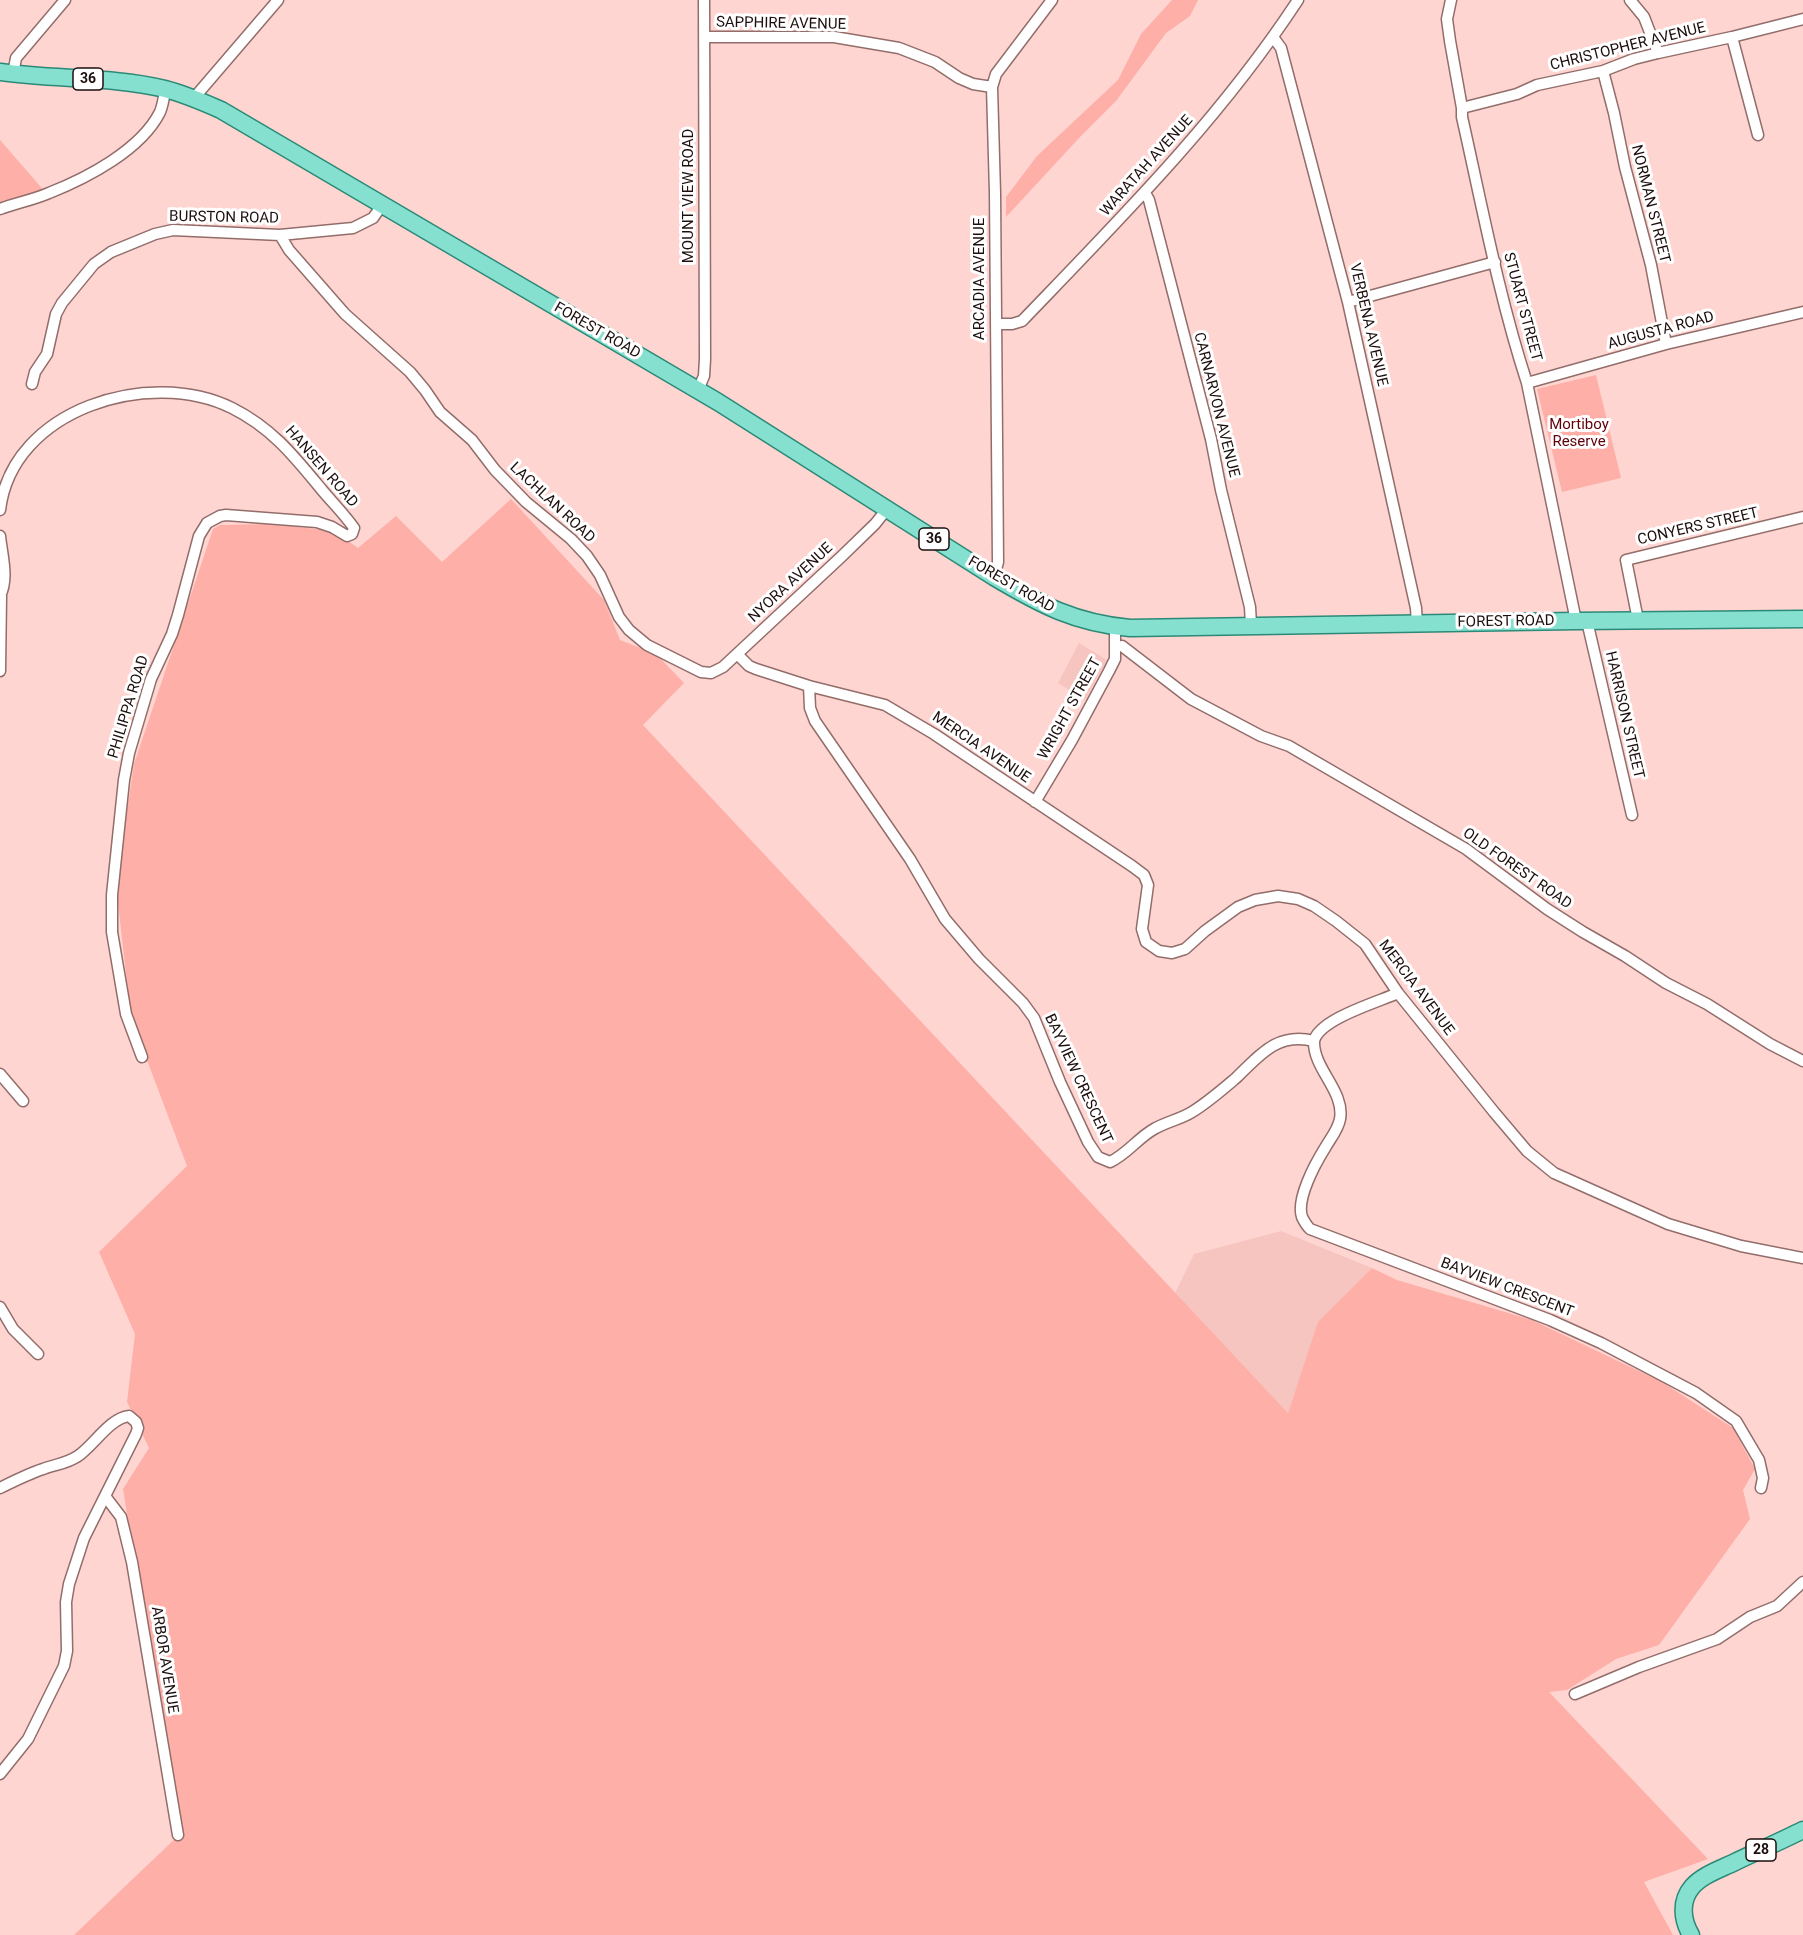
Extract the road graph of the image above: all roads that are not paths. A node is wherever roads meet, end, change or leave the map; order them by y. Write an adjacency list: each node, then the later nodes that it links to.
1 (65, 0): 14 (street)
2 (278, 0): 17 (street)
3 (704, 0): 9 (street, MOUNT VIEW ROAD)
4 (1052, 0): 15 (street, ARCADIA AVENUE)
5 (1298, 0): 10 (street, WARATAH AVENUE)
6 (1451, 0): 18 (street, STUART STREET)
7 (1630, 0): 12 (street)
8 (1803, 19): 11 (street, CHRISTOPHER AVENUE)
9 (704, 37): 15 (street, SAPPHIRE AVENUE); 31 (street, MOUNT VIEW ROAD)
10 (1274, 37): 20 (street, WARATAH AVENUE); 25 (street, VERBENA AVENUE)
11 (1732, 37): 12 (street, CHRISTOPHER AVENUE); 19 (street)
12 (1658, 52): 13 (street, CHRISTOPHER AVENUE)
13 (1603, 71): 18 (street, CHRISTOPHER AVENUE); 28 (street, NORMAN STREET)
14 (6, 74): 16 (main road, FOREST ROAD / 36)
15 (992, 87): 27 (street, ARCADIA AVENUE)
16 (165, 90): 17 (main road, FOREST ROAD / 36); 22 (street)
17 (194, 98): 21 (main road, FOREST ROAD / 36)
18 (1462, 108): 24 (street, STUART STREET)
19 (1758, 135)
20 (1145, 193): 27 (street, WARATAH AVENUE); 43 (street, CARNARVON AVENUE)
21 (382, 205): 23 (street, BURSTON ROAD); 31 (main road, FOREST ROAD / 36)
22 (0, 209)
23 (280, 235): 30 (street, BURSTON ROAD); 49 (street, LACHLAN ROAD)
24 (1495, 262): 25 (street); 29 (street, STUART STREET)
25 (1348, 302): 42 (street, VERBENA AVENUE)
26 (1803, 312): 28 (street, AUGUSTA ROAD)
27 (996, 324): 37 (street, ARCADIA AVENUE)
28 (1666, 344): 29 (street, AUGUSTA ROAD)
29 (1527, 383): 41 (street, STUART STREET)
30 (32, 384)
31 (698, 390): 32 (main road, FOREST ROAD / 36)
32 (887, 508): 37 (main road, FOREST ROAD / 36); 46 (street, NYORA AVENUE)
33 (0, 510): 35 (street, HANSEN ROAD)
34 (1803, 517): 40 (street, CONYERS STREET)
35 (353, 533): 55 (street, PHILIPPA ROAD)
36 (0, 536): 38 (street)
37 (994, 577): 44 (main road, FOREST ROAD / 36)
38 (0, 596): 48 (street)
39 (1803, 619): 40 (main road, FOREST ROAD / 36)
40 (1638, 620): 41 (main road, FOREST ROAD / 36)
41 (1582, 621): 42 (main road, FOREST ROAD / 36); 52 (street, HARRISON STREET)
42 (1417, 624): 43 (main road, FOREST ROAD / 36)
43 (1251, 626): 44 (main road, FOREST ROAD / 36)
44 (1123, 628): 45 (street); 47 (street, WRIGHT STREET)
45 (1122, 646): 47 (street); 56 (street, OLD FOREST ROAD)
46 (737, 654): 49 (street, NYORA AVENUE); 50 (street, MERCIA AVENUE)
47 (1115, 659): 51 (street, WRIGHT STREET)
48 (0, 671)
49 (711, 673)
50 (809, 686): 51 (street, MERCIA AVENUE); 54 (street, BAYVIEW CRESCENT)
51 (1035, 802): 53 (street, MERCIA AVENUE)
52 (1632, 815)
53 (1398, 993): 54 (street); 59 (street, MERCIA AVENUE)
54 (1314, 1041): 63 (street, BAYVIEW CRESCENT)
55 (142, 1057)
56 (1803, 1061)
57 (0, 1074): 58 (street)
58 (23, 1101)
59 (1803, 1258)
60 (0, 1307): 61 (street)
61 (38, 1354)
62 (0, 1488): 64 (street)
63 (1761, 1488)
64 (105, 1496): 67 (street); 69 (street, ARBOR AVENUE)
65 (1803, 1582): 66 (street)
66 (1575, 1694)
67 (0, 1774)
68 (1803, 1830): 70 (main road, 28)
69 (178, 1835)
70 (1690, 1935)

